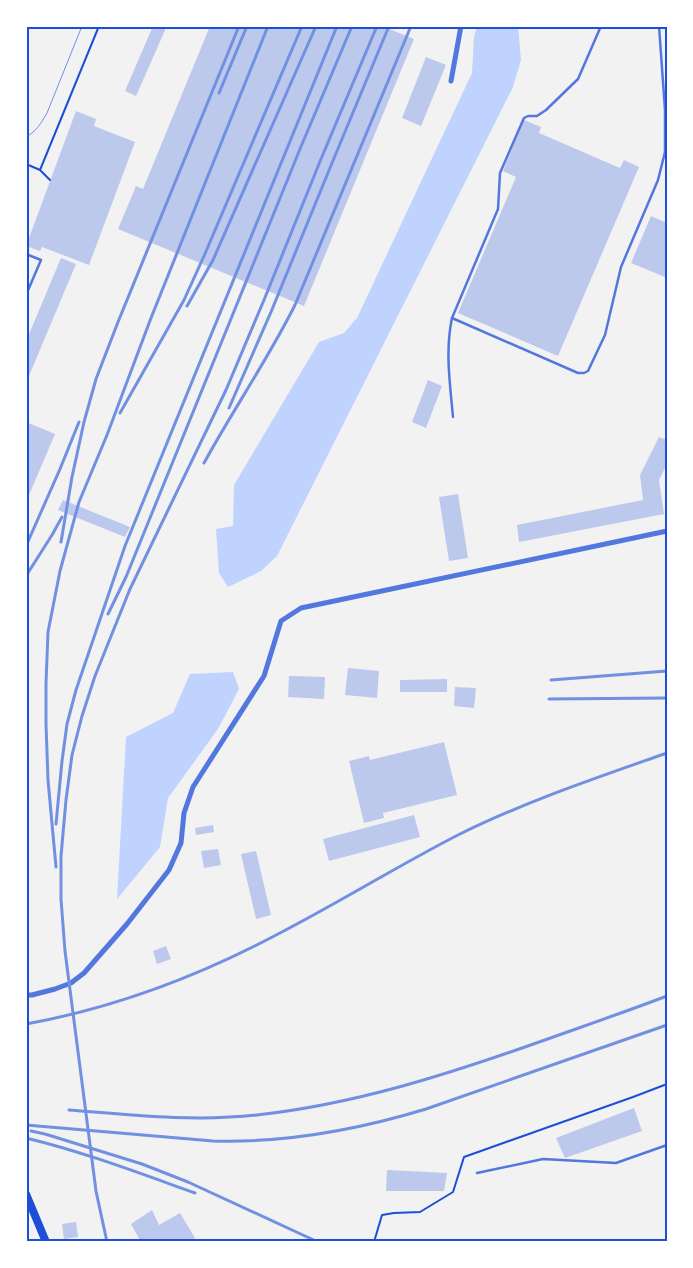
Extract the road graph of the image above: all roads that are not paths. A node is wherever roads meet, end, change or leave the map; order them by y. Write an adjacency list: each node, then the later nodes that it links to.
1 (28, 26): 5 (lane)
2 (461, 26): 6 (street)
3 (601, 26): 9 (lane)
4 (659, 26): 9 (lane)
5 (26, 31)
6 (451, 81)
7 (26, 254): 8 (lane)
8 (26, 295)
9 (452, 318): 10 (lane)
10 (453, 417)
11 (667, 531): 12 (street)
12 (26, 995)
13 (667, 1145): 14 (lane)
14 (477, 1173)
15 (26, 1194): 16 (main road)
16 (46, 1242)

